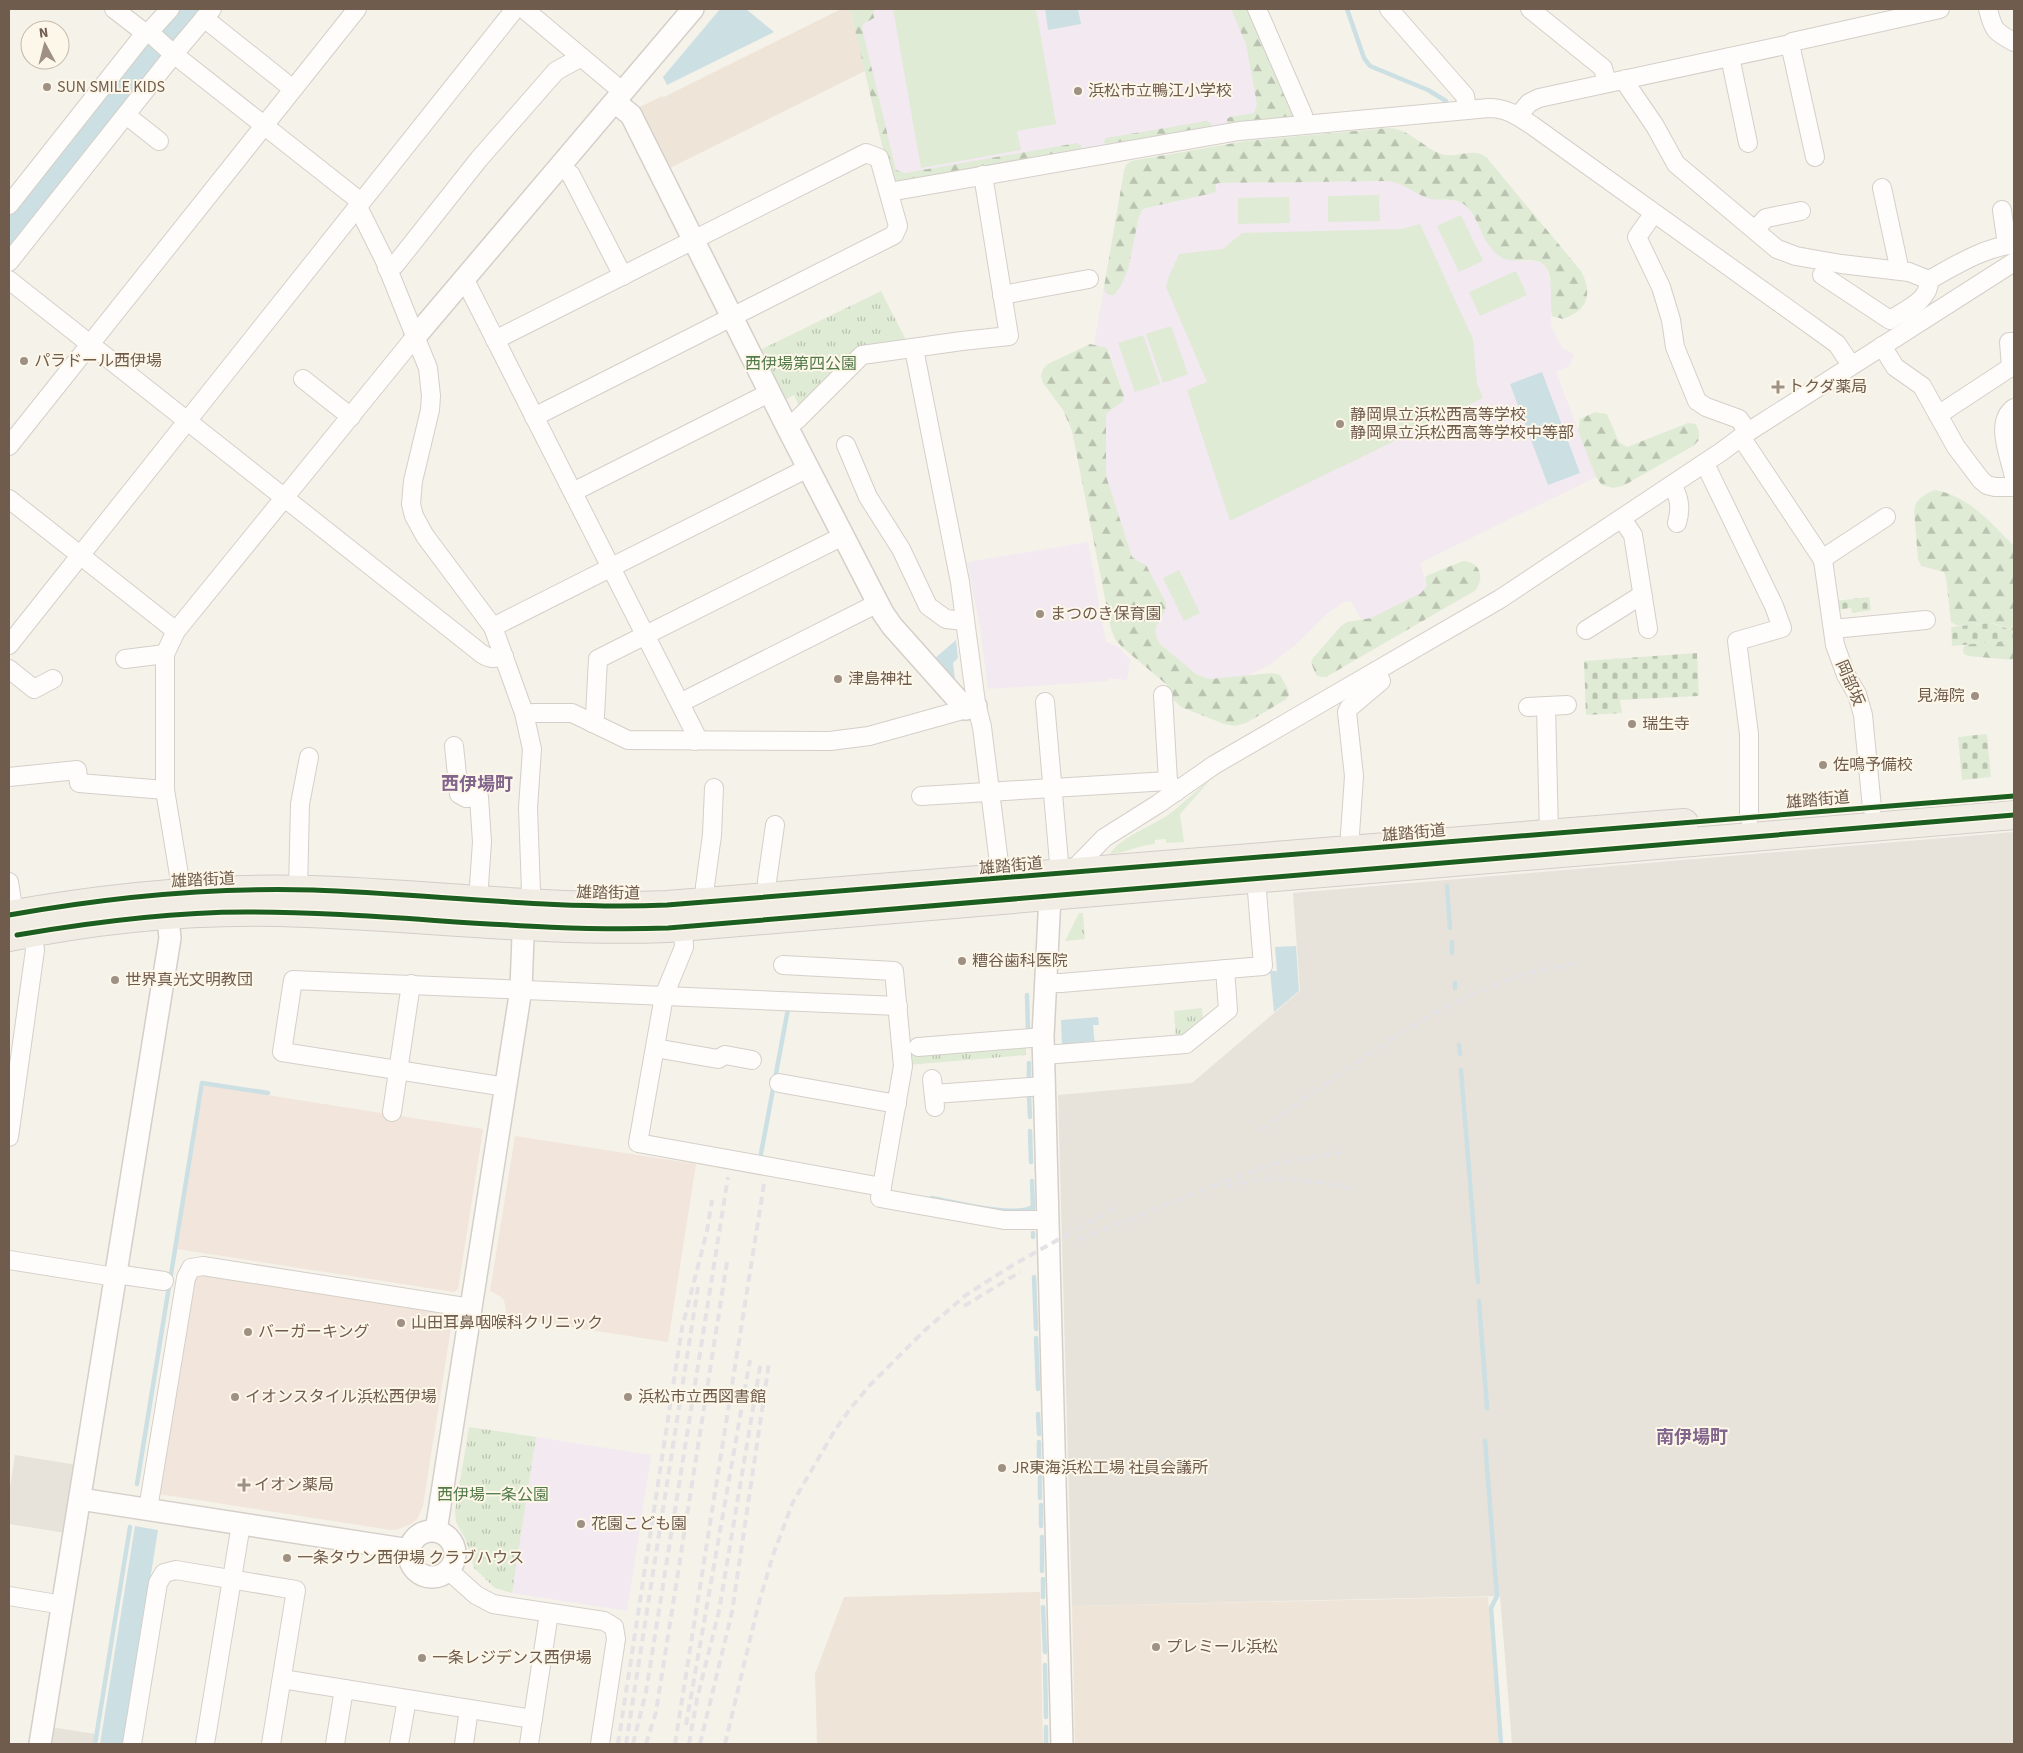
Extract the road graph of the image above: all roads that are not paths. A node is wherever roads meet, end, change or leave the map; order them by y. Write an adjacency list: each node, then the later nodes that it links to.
1 (114, 9): 14 (street)
2 (170, 9): 14 (street)
3 (357, 9): 22 (street)
4 (515, 9): 37 (street)
5 (524, 9): 18 (street)
6 (693, 9): 23 (street)
7 (1257, 9): 27 (street)
8 (1389, 9): 24 (street)
9 (1940, 9): 13 (street)
10 (1988, 9): 15 (street)
11 (1535, 10): 21 (street)
12 (208, 13): 17 (street); 22 (street)
13 (1877, 15): 16 (street)
14 (148, 33): 17 (street); 36 (street)
15 (2014, 42)
16 (1790, 44): 19 (street); 31 (street)
17 (173, 53): 25 (street); 28 (street)
18 (580, 56): 23 (street); 46 (street)
19 (1730, 57): 20 (street); 30 (street)
20 (1626, 79): 21 (street); 41 (street)
21 (1607, 83): 26 (street)
22 (293, 90): 28 (street)
23 (619, 97): 32 (street); 42 (street)
24 (1467, 110): 26 (street); 27 (street)
25 (126, 115): 29 (street); 44 (street)
26 (1518, 116): 40 (street)
27 (1304, 124): 33 (street)
28 (264, 125): 37 (street); 59 (street)
29 (159, 141)
30 (1748, 143)
31 (1815, 157)
32 (561, 166): 49 (street); 53 (street)
33 (983, 175): 35 (street); 54 (street)
34 (1882, 188): 47 (street)
35 (889, 192): 42 (street); 55 (street)
36 (9, 205)
37 (359, 205): 46 (street); 69 (street)
38 (2002, 210): 43 (street)
39 (1801, 211): 41 (street)
40 (1654, 213): 62 (street); 71 (street)
41 (1755, 230): 47 (street)
42 (693, 240): 49 (street); 55 (street)
43 (2011, 244): 52 (street)
44 (9, 262)
45 (2014, 262): 60 (street)
46 (387, 268): 56 (street)
47 (1898, 270): 52 (street)
48 (1822, 275): 52 (street)
49 (622, 276): 57 (street)
50 (1089, 279): 54 (street)
51 (9, 280): 59 (street)
52 (1929, 280)
53 (463, 283): 56 (street); 57 (street)
54 (1002, 296): 70 (street)
55 (732, 317): 64 (street); 68 (street)
56 (415, 337): 67 (street); 93 (street)
57 (495, 340): 68 (street)
58 (2014, 342): 66 (street)
59 (90, 344): 69 (street); 73 (street)
60 (1882, 346): 62 (street); 66 (street)
61 (915, 354): 92 (street)
62 (1851, 365): 71 (street)
63 (303, 379): 67 (street)
64 (769, 393): 70 (street); 78 (street)
65 (2014, 408): 76 (street)
66 (1938, 415): 76 (street)
67 (350, 417): 79 (street)
68 (534, 417): 78 (street)
69 (187, 421): 79 (street); 85 (street)
70 (786, 426): 75 (street)
71 (1744, 434): 74 (street); 86 (street)
72 (846, 445): 92 (street)
73 (9, 446)
74 (1703, 464): 77 (street); 129 (street)
75 (808, 468): 84 (street); 87 (street)
76 (2014, 484)
77 (1672, 485): 82 (street); 83 (street)
78 (572, 492): 87 (street)
79 (284, 498): 96 (street); 100 (street)
80 (9, 499): 85 (street)
81 (1886, 516): 86 (street)
82 (1622, 519): 88 (street); 103 (street)
83 (1677, 523)
84 (843, 536): 89 (street); 97 (street)
85 (80, 555): 96 (street); 98 (street)
86 (1822, 559): 94 (street, 岡部坂)
87 (611, 568): 93 (street); 97 (street)
88 (1643, 598): 90 (street); 95 (street)
89 (878, 603): 107 (street); 110 (street)
90 (1651, 620)
91 (1926, 620): 94 (street)
92 (965, 621): 110 (street)
93 (493, 627): 100 (street)
94 (1833, 629): 127 (street, 岡部坂)
95 (1586, 630)
96 (176, 631): 99 (street)
97 (645, 635): 107 (street); 115 (street)
98 (9, 645)
99 (165, 654): 101 (street); 123 (street)
100 (504, 656): 114 (street)
101 (125, 659)
102 (9, 669): 104 (street)
103 (1376, 671): 111 (street); 113 (street)
104 (53, 679)
105 (1163, 695): 120 (street)
106 (1045, 702): 122 (street)
107 (680, 703): 116 (street)
108 (1567, 704): 109 (street)
109 (1546, 706): 112 (street); 131 (street)
110 (971, 707): 116 (street); 124 (street)
111 (1315, 707): 113 (street); 120 (street)
112 (1528, 707)
113 (1347, 712): 132 (street)
114 (525, 715): 115 (street); 142 (street)
115 (592, 723): 116 (street)
116 (695, 741)
117 (454, 746): 139 (street)
118 (309, 757): 137 (street)
119 (9, 777): 123 (street)
120 (1172, 786): 122 (street); 135 (street)
121 (714, 788): 141 (street)
122 (1054, 788): 124 (street); 135 (street)
123 (165, 790): 140 (street)
124 (990, 792): 125 (street); 133 (street)
125 (921, 796)
126 (2014, 796): 127 (main road, 雄踏街道)
127 (1872, 808): 129 (main road, 雄踏街道)
128 (2014, 815): 134 (main road, 雄踏街道)
129 (1749, 818): 131 (main road, 雄踏街道)
130 (775, 825): 138 (street)
131 (1549, 834): 132 (main road, 雄踏街道)
132 (1352, 850): 135 (main road, 雄踏街道)
133 (1001, 879): 135 (main road, 雄踏街道); 138 (main road, 雄踏街道)
134 (1256, 879): 135 (main road, 雄踏街道); 146 (street)
135 (1060, 881): 143 (main road, 雄踏街道); 147 (street)
136 (9, 882): 144 (street)
137 (298, 890): 139 (main road, 雄踏街道); 140 (main road, 雄踏街道)
138 (769, 898): 141 (main road, 雄踏街道)
139 (478, 900): 142 (main road, 雄踏街道)
140 (172, 901): 142 (main road, 雄踏街道); 144 (main road, 雄踏街道); 167 (street)
141 (706, 903): 142 (main road, 雄踏街道)
142 (524, 914): 143 (main road, 雄踏街道); 149 (street)
143 (684, 927): 150 (street)
144 (15, 928): 163 (street)
145 (783, 965): 151 (street)
146 (1225, 969): 147 (street); 153 (street)
147 (1046, 983): 153 (street)
148 (412, 984): 149 (street); 156 (street); 156 (street)
149 (521, 989): 150 (street); 159 (street)
150 (664, 996): 151 (street); 154 (street)
151 (898, 1006): 161 (street)
152 (929, 1041): 153 (street)
153 (1043, 1046): 158 (street)
154 (655, 1048): 155 (street); 164 (street)
155 (752, 1060)
156 (399, 1070): 159 (street); 162 (street)
157 (779, 1083): 161 (street)
158 (1044, 1086): 160 (street); 165 (street)
159 (506, 1087): 169 (street)
160 (934, 1093)
161 (897, 1104): 164 (street)
162 (392, 1112)
163 (9, 1136)
164 (882, 1187): 165 (street)
165 (1048, 1220): 194 (street)
166 (9, 1260): 167 (street)
167 (116, 1276): 168 (street); 170 (street)
168 (164, 1281)
169 (471, 1308): 171 (street); 173 (street)
170 (80, 1499): 171 (street); 178 (street)
171 (148, 1509): 172 (street)
172 (241, 1524): 174 (street); 176 (street)
173 (436, 1531): 174 (street); 175 (street)
174 (410, 1550): 175 (street)
175 (448, 1570): 179 (street)
176 (232, 1579): 180 (street); 186 (street); 187 (street)
177 (9, 1596): 178 (street)
178 (62, 1605): 185 (street)
179 (549, 1613): 184 (street); 193 (street)
180 (282, 1679): 181 (street); 188 (street)
181 (344, 1689): 182 (street); 189 (street)
182 (407, 1699): 183 (street); 190 (street)
183 (469, 1709): 184 (street); 191 (street)
184 (533, 1719): 192 (street)
185 (40, 1744)
186 (132, 1744)
187 (205, 1744)
188 (271, 1744)
189 (335, 1744)
190 (400, 1744)
191 (464, 1744)
192 (529, 1744)
193 (600, 1744)
194 (1062, 1744)

